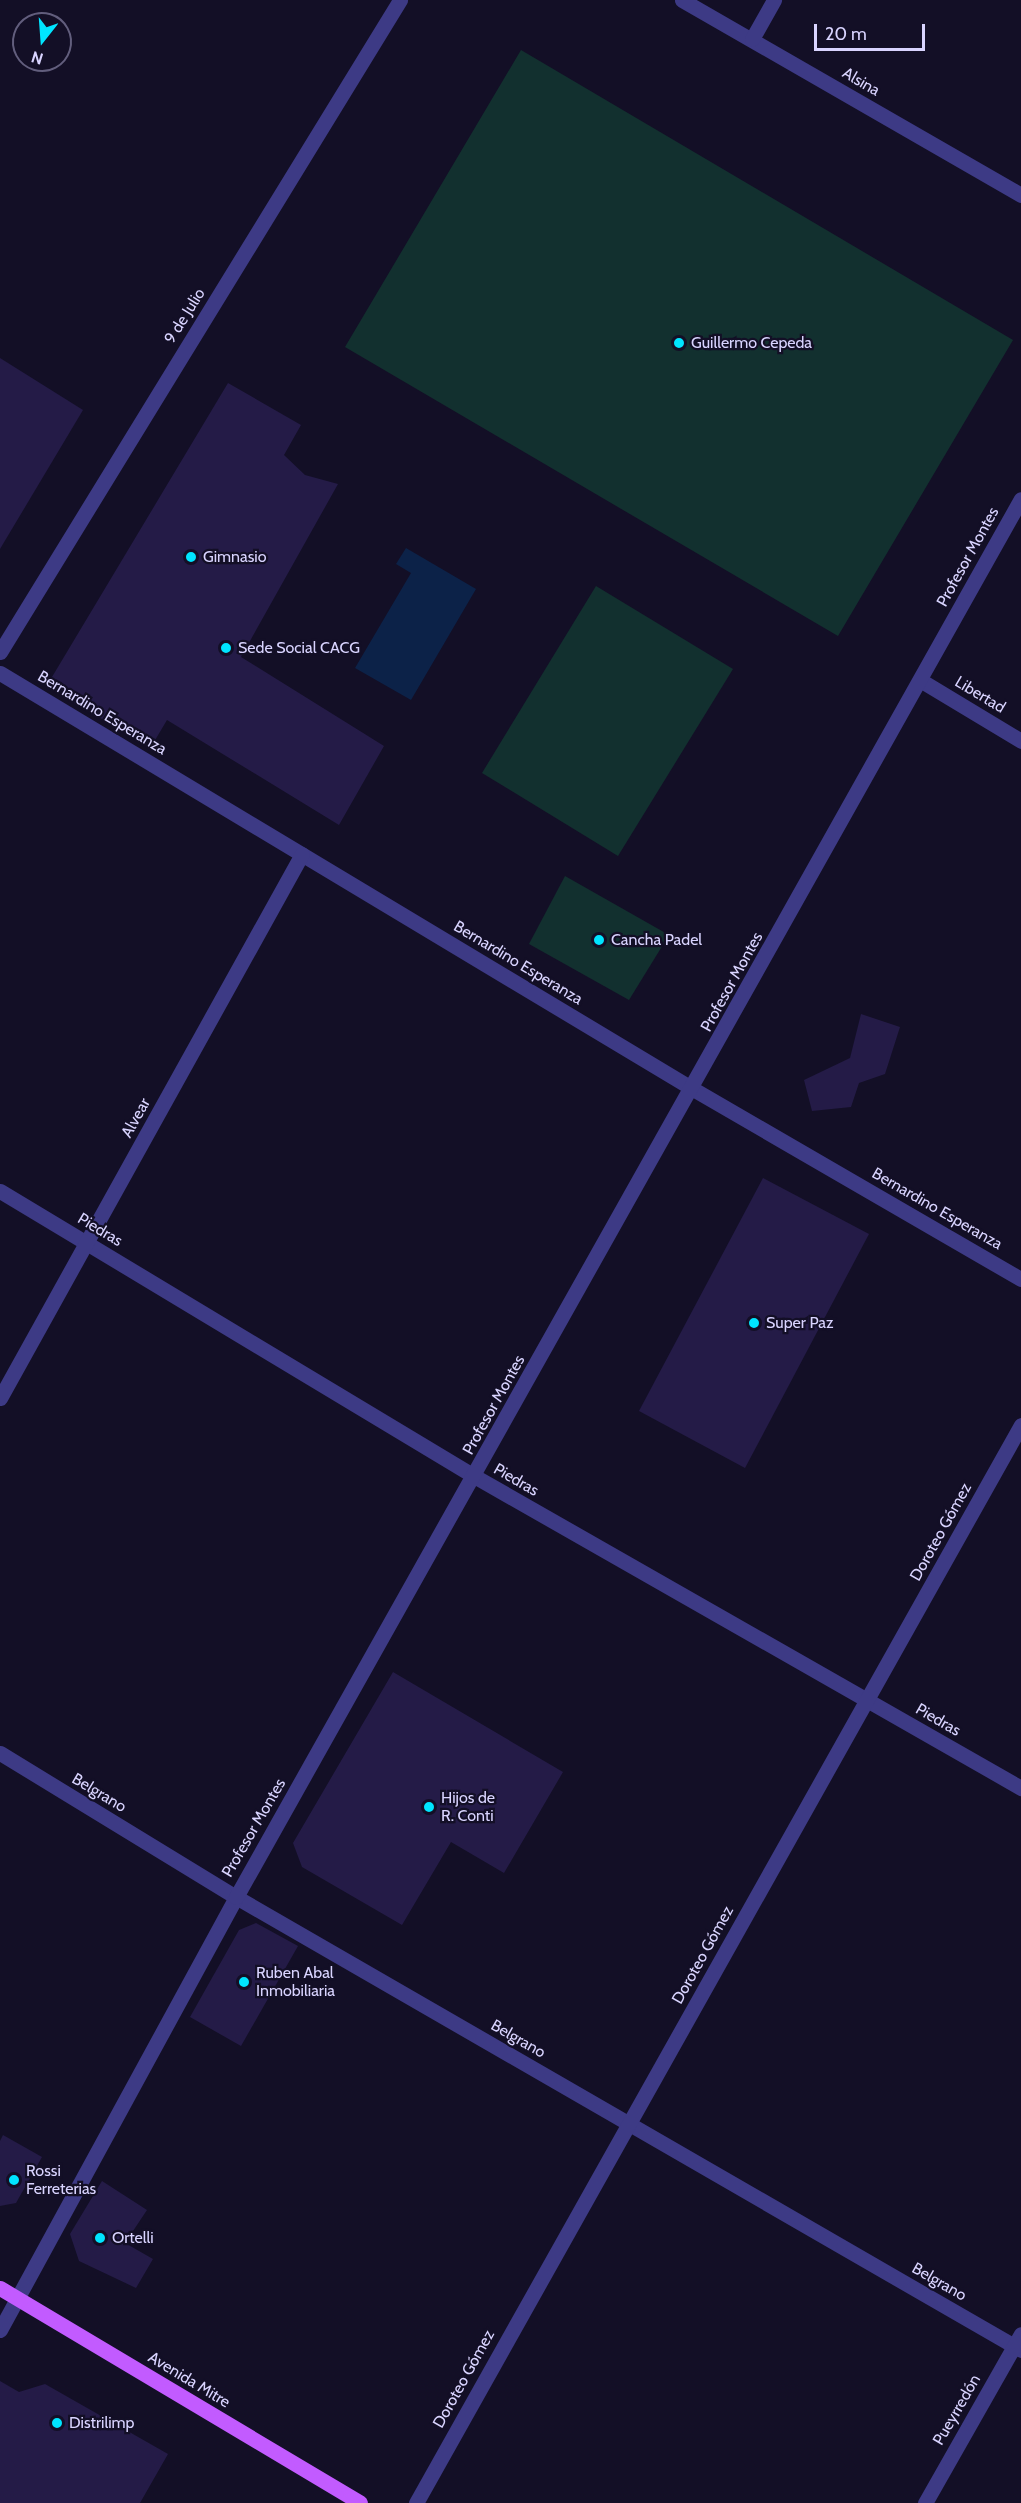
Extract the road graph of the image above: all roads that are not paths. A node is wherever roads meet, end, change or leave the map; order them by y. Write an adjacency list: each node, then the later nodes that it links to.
1 (400, 0): 7 (street, 9 de Julio)
2 (682, 0): 4 (street, Alsina)
3 (774, 0): 4 (street)
4 (752, 39): 5 (street, Alsina)
5 (1021, 195)
6 (1021, 499): 9 (street, Profesor Montes)
7 (0, 652)
8 (0, 673): 11 (street, Bernardino Esperanza)
9 (920, 680): 10 (street, Libertad); 12 (street, Profesor Montes)
10 (1021, 741)
11 (302, 854): 12 (street, Bernardino Esperanza); 14 (street, Alvear)
12 (693, 1089): 15 (street, Bernardino Esperanza); 18 (street, Profesor Montes)
13 (0, 1191): 14 (street, Piedras)
14 (87, 1243): 16 (street, Alvear); 18 (street, Piedras)
15 (1021, 1279)
16 (0, 1398)
17 (1021, 1425): 19 (street, Doroteo Gómez)
18 (474, 1476): 19 (street, Piedras); 22 (street, Profesor Montes)
19 (867, 1700): 21 (street, Piedras); 23 (street, Doroteo Gómez)
20 (0, 1753): 22 (street, Belgrano)
21 (1021, 1788)
22 (236, 1897): 23 (street, Belgrano); 25 (street, Profesor Montes)
23 (629, 2123): 27 (street, Belgrano); 29 (street, Doroteo Gómez)
24 (0, 2288): 25 (main road, Avenida Mitre)
25 (18, 2298): 26 (street, Profesor Montes); 28 (main road, Avenida Mitre)
26 (0, 2330)
27 (1019, 2344): 30 (street, Pueyrredón)
28 (360, 2503)
29 (416, 2503)
30 (925, 2503)

